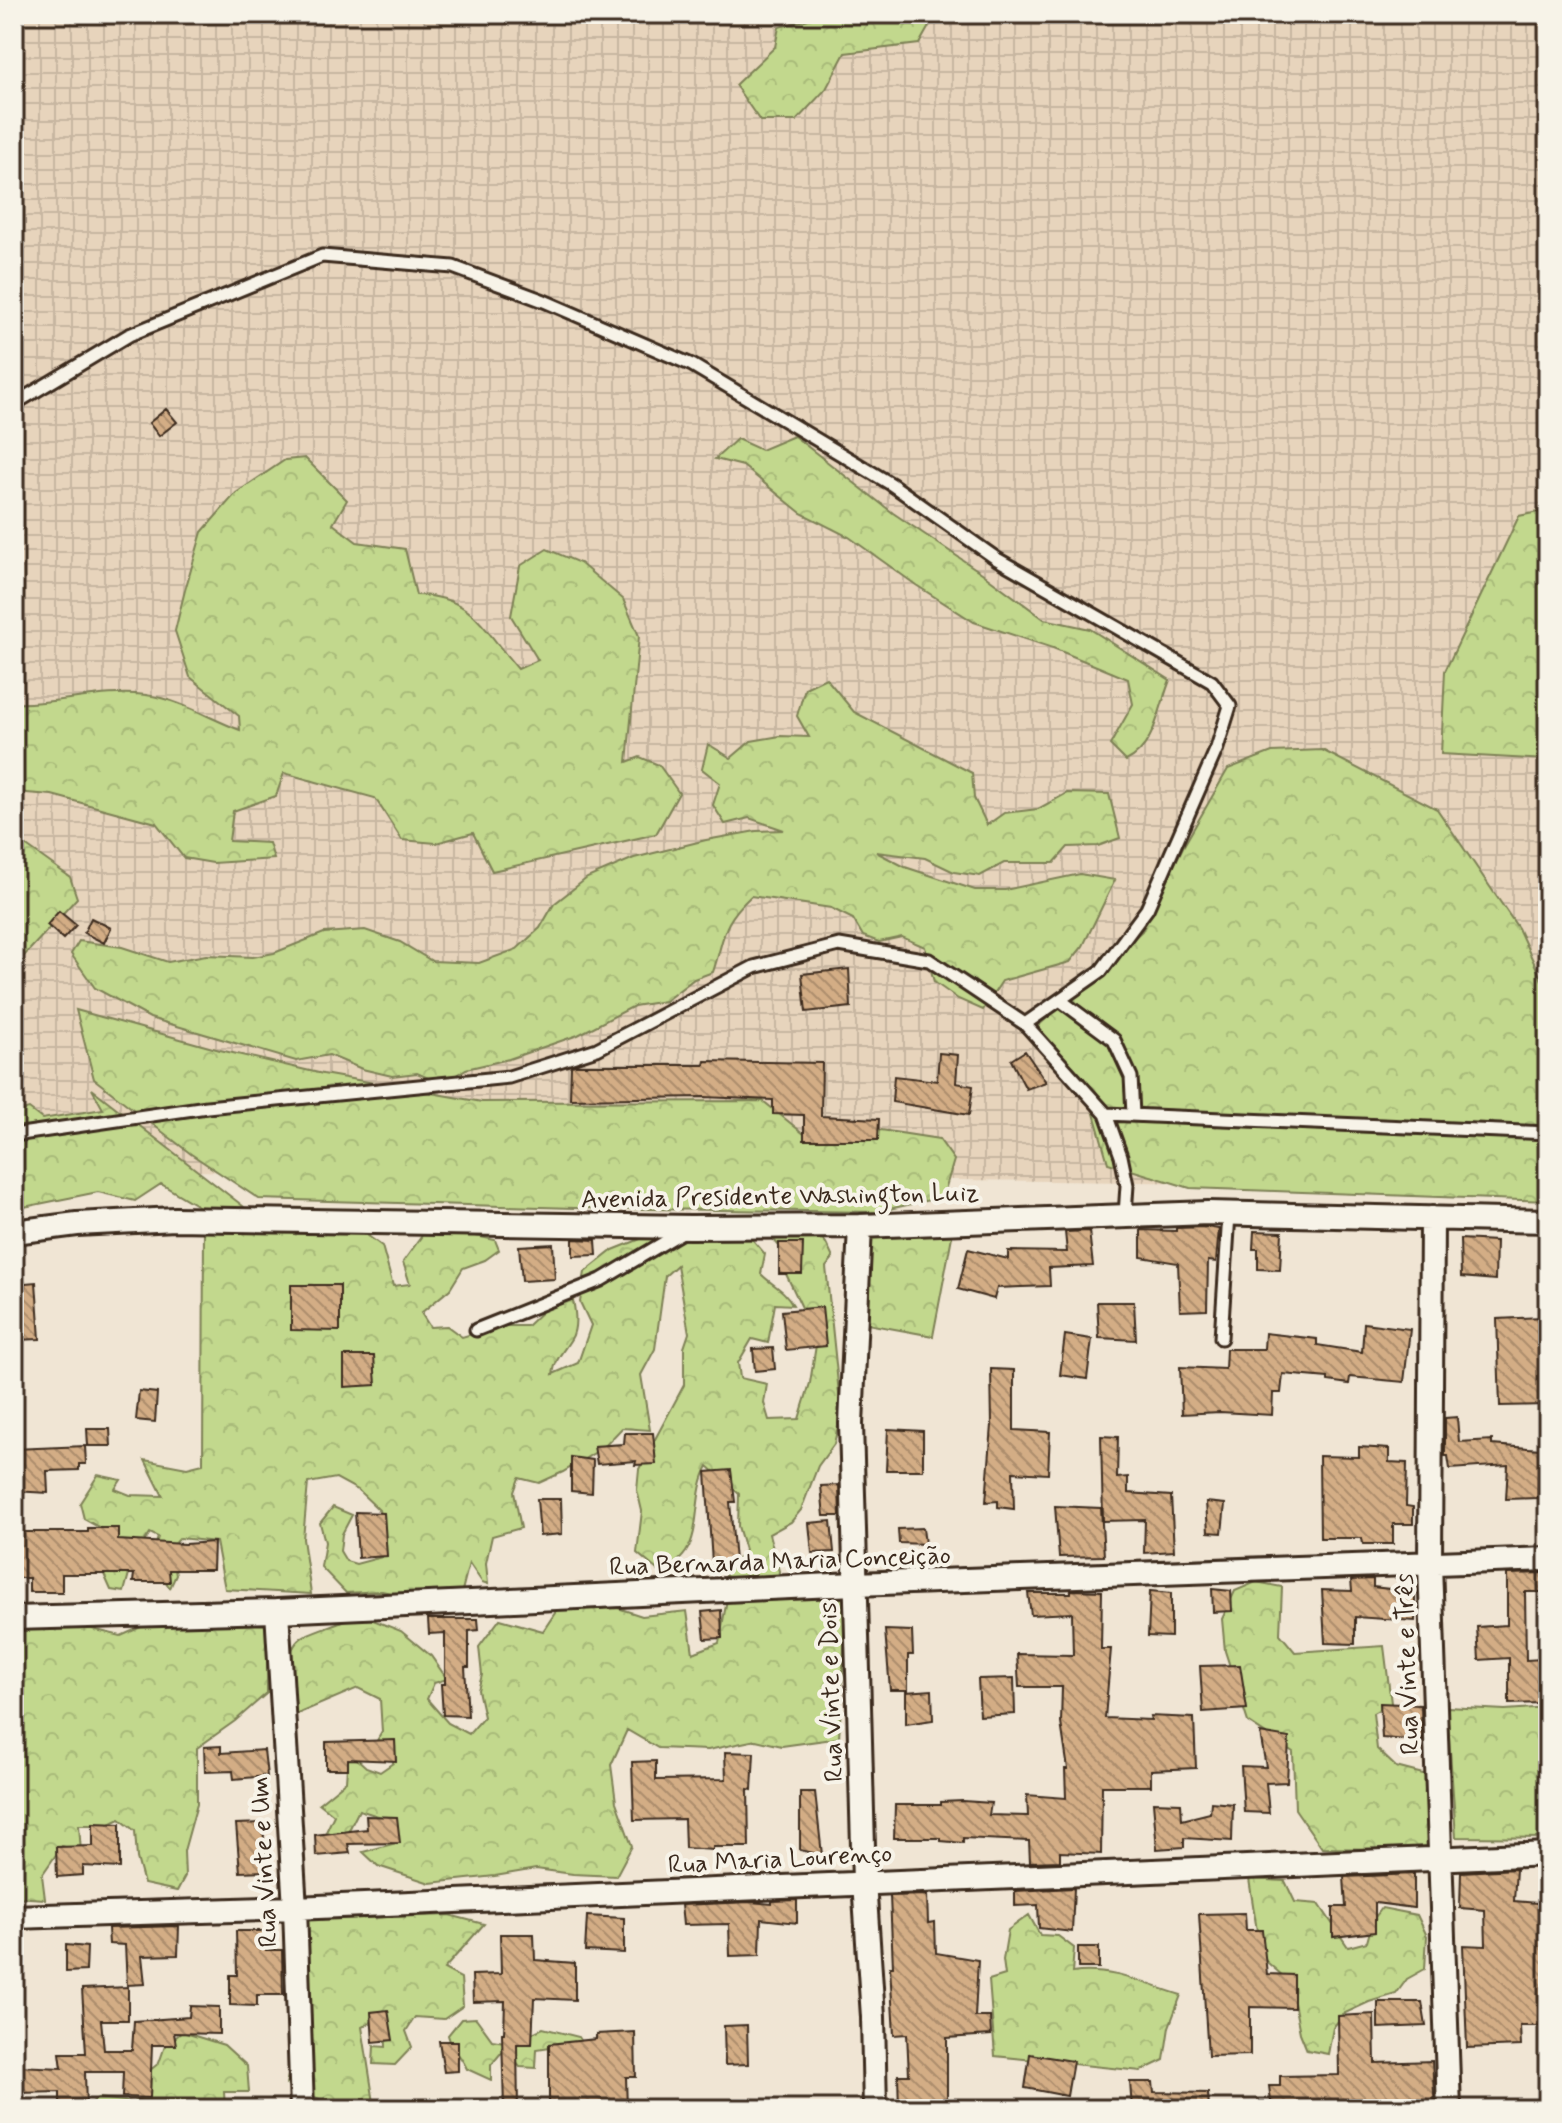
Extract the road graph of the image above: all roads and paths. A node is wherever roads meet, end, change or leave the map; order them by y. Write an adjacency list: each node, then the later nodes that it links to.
1 (14, 404): 2 (lane)
2 (1060, 1000): 3 (lane); 5 (lane)
3 (1025, 1024): 4 (lane); 7 (lane)
4 (1106, 1114): 5 (lane); 9 (lane)
5 (1133, 1114): 6 (lane)
6 (1548, 1133)
7 (14, 1135)
8 (1229, 1214): 9 (street, Avenida Presidente Washington Luiz); 10 (street, Avenida Presidente Washington Luiz); 16 (lane)
9 (1125, 1215): 12 (street, Avenida Presidente Washington Luiz)
10 (1432, 1218): 11 (street, Avenida Presidente Washington Luiz); 18 (street, Rua Vinte e Três)
11 (1548, 1221)
12 (860, 1226): 13 (street, Avenida Presidente Washington Luiz); 19 (street, Rua Vinte e Dois)
13 (690, 1227): 14 (street, Avenida Presidente Washington Luiz); 15 (lane)
14 (14, 1232)
15 (476, 1330)
16 (1221, 1338)
17 (1548, 1559): 18 (street, Rua Bernarda Maria Conceição)
18 (1430, 1564): 19 (street, Rua Bernarda Maria Conceição); 23 (street, Rua Vinte e Três)
19 (855, 1584): 20 (street, Rua Bernarda Maria Conceição); 24 (street, Rua Vinte e Dois)
20 (277, 1611): 21 (street, Rua Bernarda Maria Conceição); 25 (street, Rua Vinte e Um)
21 (14, 1618)
22 (1548, 1854): 23 (street, Rua Maria Lourenço)
23 (1440, 1857): 24 (street, Rua Maria Lourenço); 29 (street, Rua Vinte e Três)
24 (864, 1882): 25 (street, Rua Maria Lourenço); 28 (street, Rua Vinte e Dois)
25 (295, 1908): 26 (street, Rua Maria Lourenço); 27 (street, Rua Vinte e Um)
26 (14, 1917)
27 (302, 2109)
28 (875, 2109)
29 (1449, 2109)

